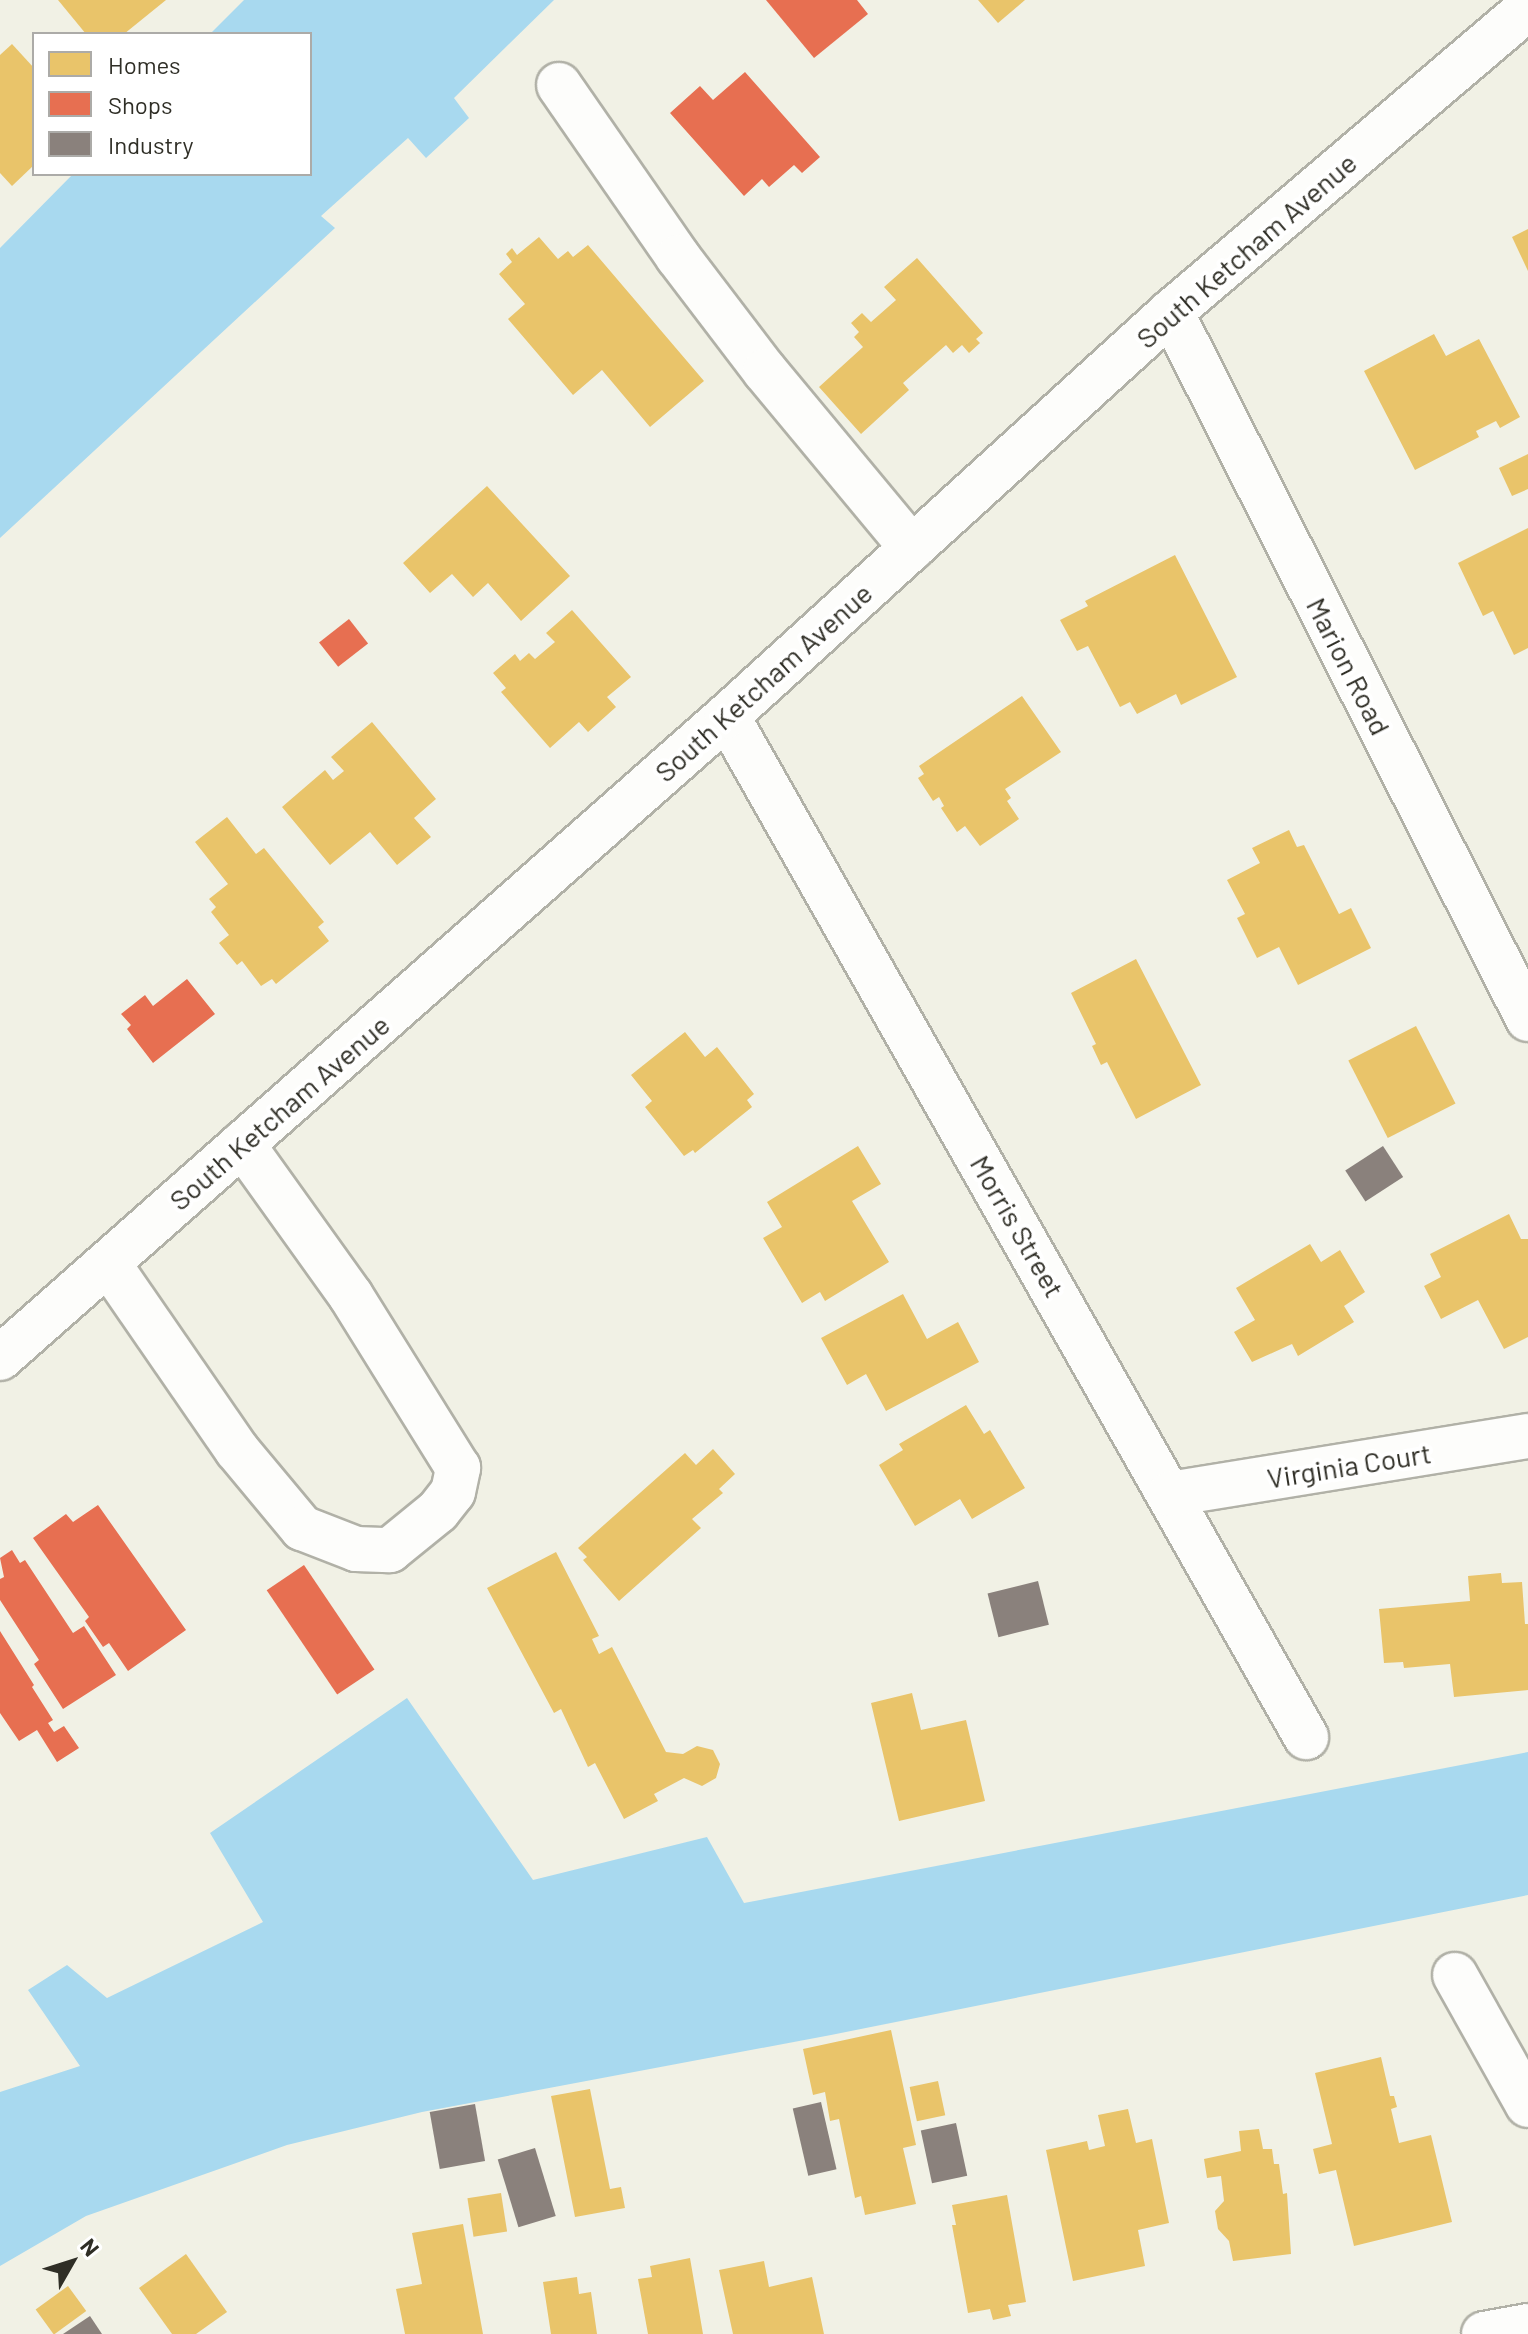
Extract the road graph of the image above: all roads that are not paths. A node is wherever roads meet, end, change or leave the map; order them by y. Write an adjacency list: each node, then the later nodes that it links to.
1 (1528, 8): 3 (street, South Ketcham Avenue)
2 (559, 85): 4 (street)
3 (1171, 312): 4 (street, South Ketcham Avenue); 6 (street, Marion Road)
4 (912, 548): 5 (street, South Ketcham Avenue)
5 (727, 716): 7 (street, South Ketcham Avenue); 11 (street, Morris Street)
6 (1528, 1019)
7 (242, 1144): 8 (street, South Ketcham Avenue); 8 (street)
8 (108, 1263): 9 (street, South Ketcham Avenue)
9 (0, 1358)
10 (1528, 1436): 11 (street, Virginia Court)
11 (1170, 1494): 12 (street, Morris Street)
12 (1306, 1737)
13 (1455, 1975): 14 (street)
14 (1528, 2105)
15 (1528, 2326): 16 (street)
16 (1484, 2334)

